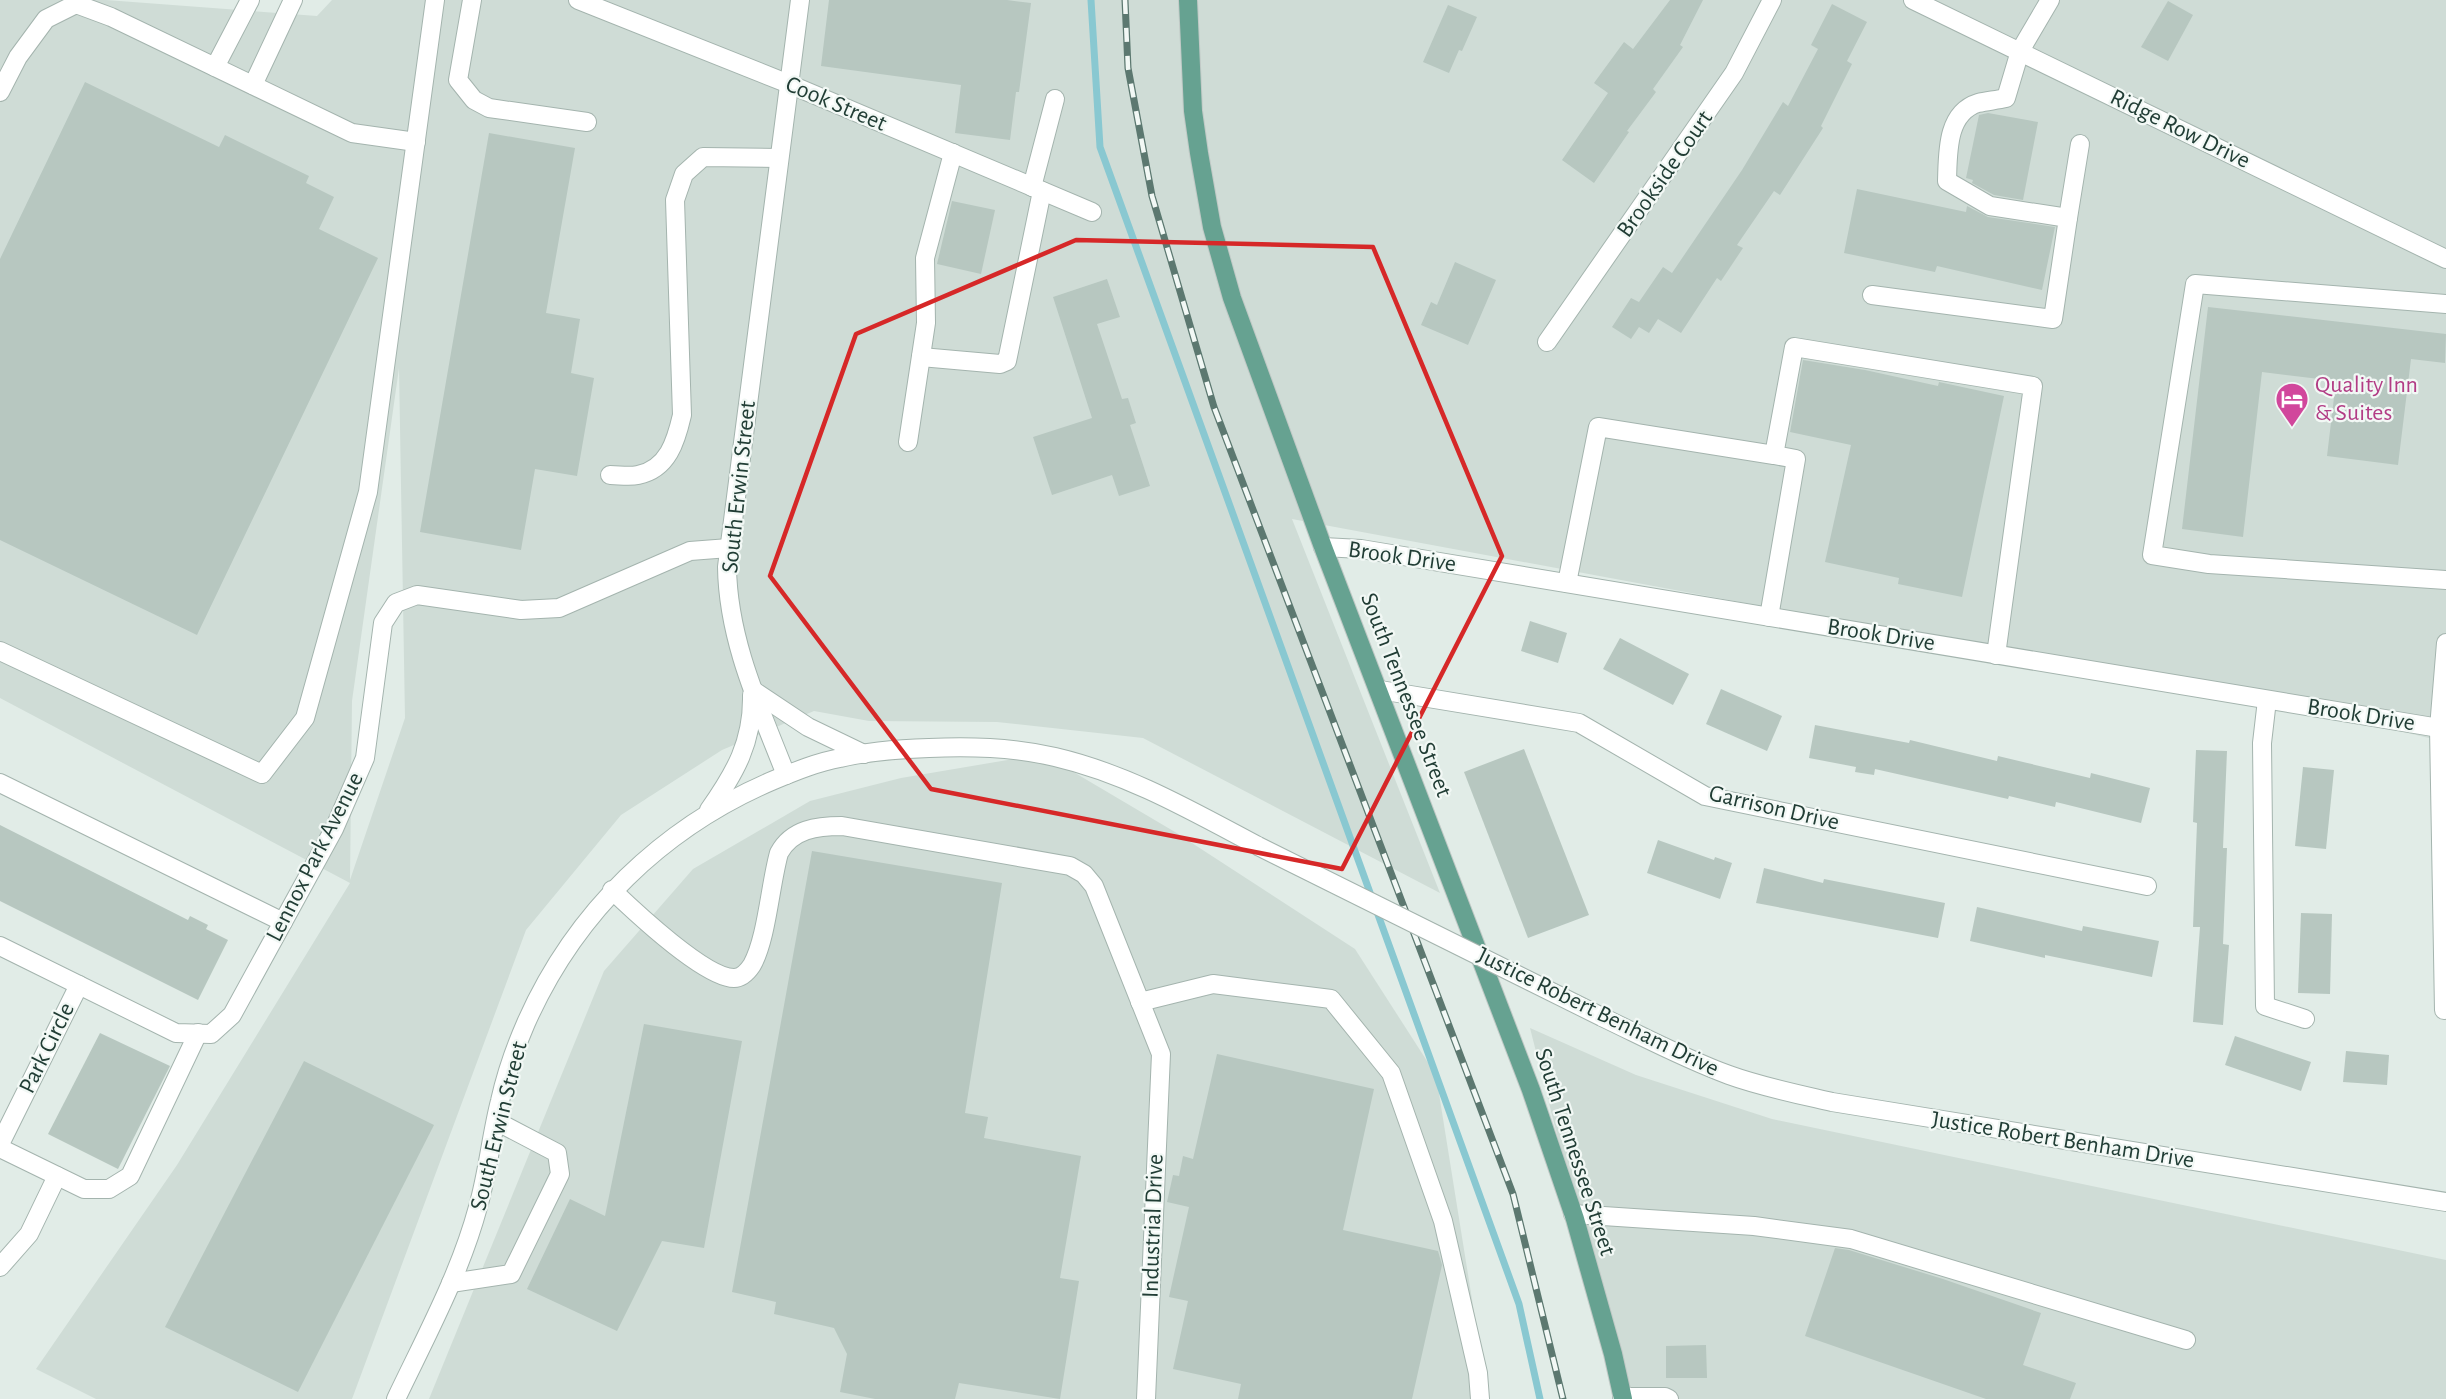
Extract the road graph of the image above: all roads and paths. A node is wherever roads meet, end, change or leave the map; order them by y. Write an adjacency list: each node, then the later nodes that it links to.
1 (250, 0): 12 (street)
2 (293, 0): 14 (street)
3 (435, 0): 18 (street)
4 (472, 0): 17 (street)
5 (578, 0): 13 (street, Cook Street)
6 (800, 0): 13 (street, South Erwin Street)
7 (1188, 0): 34 (main road, South Tennessee Street)
8 (1772, 0): 28 (street, Brookside Court)
9 (1913, 0): 11 (street, Ridge Row Drive)
10 (2050, 0): 11 (street)
11 (2020, 51): 24 (street); 25 (street, Ridge Row Drive)
12 (215, 67): 14 (street); 15 (street)
13 (789, 84): 20 (street, Cook Street); 21 (street, South Erwin Street)
14 (253, 85): 18 (street)
15 (0, 92)
16 (1055, 99): 22 (street)
17 (587, 122)
18 (416, 142): 39 (street)
19 (2080, 144): 24 (street)
20 (953, 153): 22 (street, Cook Street); 29 (street)
21 (779, 158): 32 (street); 33 (street, South Erwin Street)
22 (1037, 189): 23 (street, Cook Street); 29 (street)
23 (1092, 212)
24 (2068, 218): 26 (street)
25 (2446, 259)
26 (1872, 295)
27 (2446, 304): 35 (street)
28 (1547, 342)
29 (921, 357): 30 (street)
30 (908, 442)
31 (1774, 455): 36 (street); 37 (street); 40 (street)
32 (610, 475)
33 (729, 548): 41 (street, South Erwin Street); 51 (street, Lennox Park Avenue)
34 (1323, 548): 36 (street, Brook Drive); 42 (main road, South Tennessee Street)
35 (2446, 580)
36 (1567, 583): 37 (street, Brook Drive)
37 (1770, 617): 40 (street, Brook Drive)
38 (2446, 643): 44 (street)
39 (0, 651)
40 (1996, 655): 43 (street, Brook Drive)
41 (753, 689): 45 (street); 46 (street, South Erwin Street); 48 (street)
42 (1380, 690): 49 (street, Garrison Drive); 62 (main road, South Tennessee Street)
43 (2267, 700): 44 (street, Brook Drive); 56 (street)
44 (2439, 728): 55 (street)
45 (864, 754): 46 (street, Justice Robert Benham Drive); 61 (street, Justice Robert Benham Drive, bridge)
46 (786, 775): 48 (street, South Erwin Street)
47 (0, 783): 51 (street)
48 (704, 816): 50 (street, South Erwin Street)
49 (2146, 886)
50 (612, 890): 54 (street); 58 (street, South Erwin Street)
51 (283, 922): 57 (street, Lennox Park Avenue)
52 (0, 946): 53 (street)
53 (79, 985): 57 (street); 59 (street, Park Circle)
54 (1140, 1002): 68 (street, Industrial Drive); 69 (street)
55 (2444, 1010)
56 (2305, 1019)
57 (198, 1034): 60 (street, Park Circle)
58 (496, 1121): 64 (street, South Erwin Street); 64 (street)
59 (0, 1146): 60 (street, Park Circle)
60 (57, 1176): 63 (street)
61 (2446, 1203)
62 (1573, 1214): 65 (street); 66 (main road, South Tennessee Street)
63 (0, 1267)
64 (451, 1283): 67 (street, South Erwin Street)
65 (2186, 1340)
66 (1622, 1398): 70 (street)
67 (396, 1399)
68 (1146, 1399)
69 (1480, 1399)
70 (1669, 1399)

